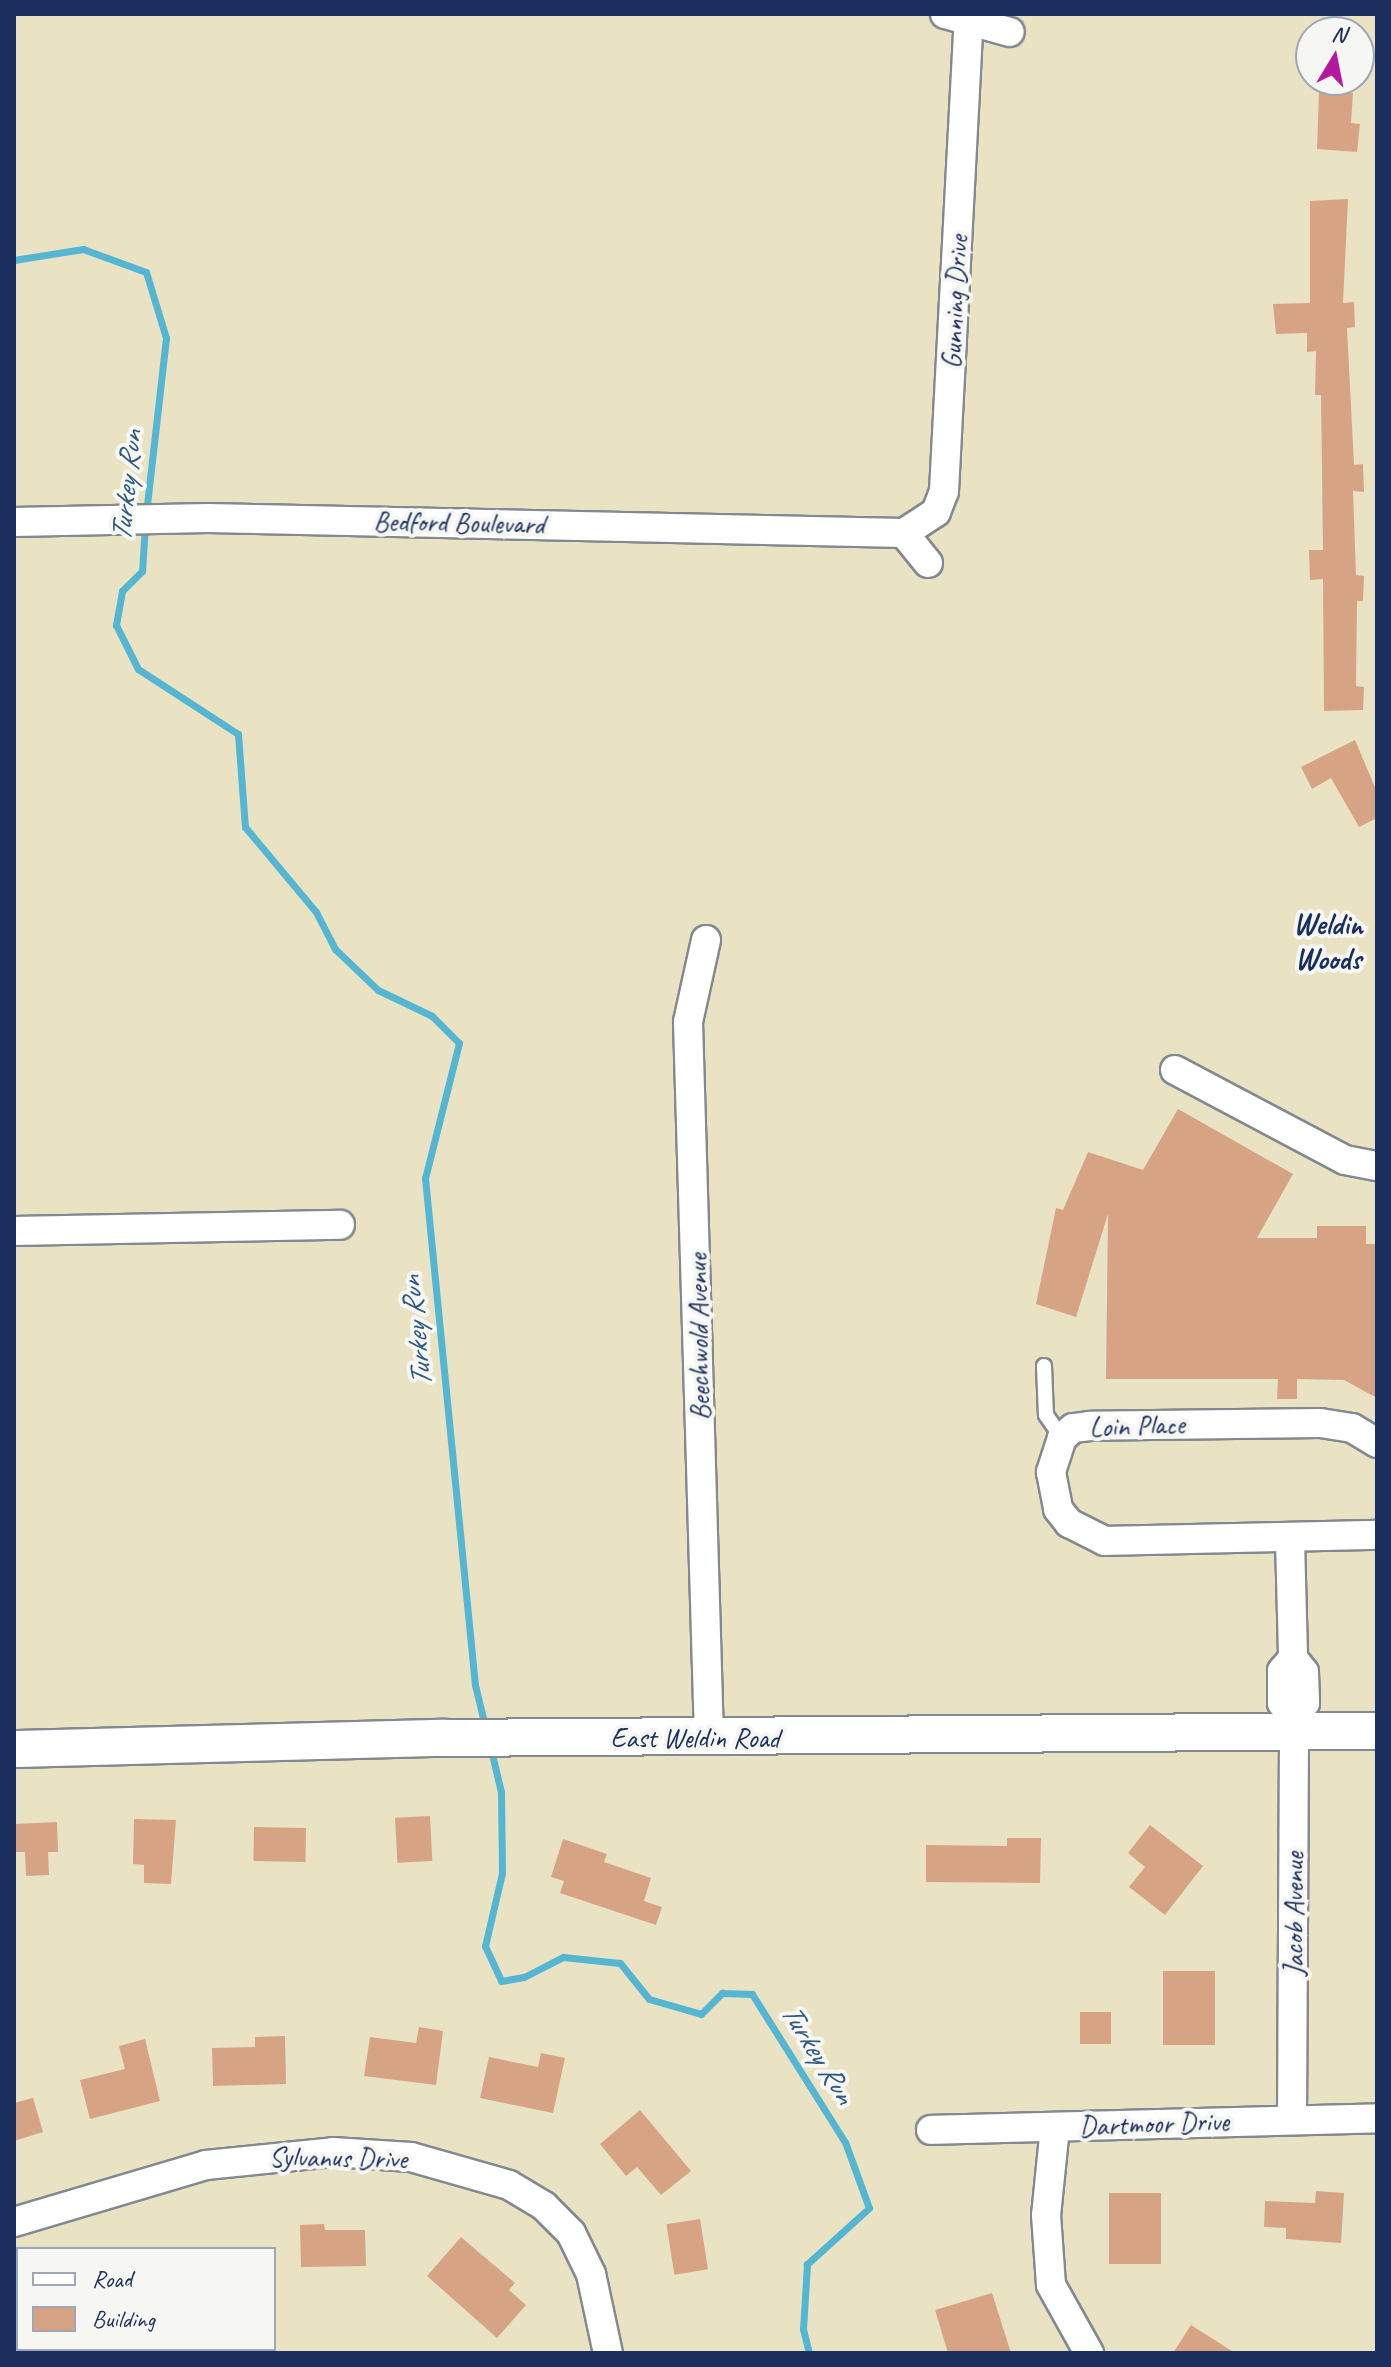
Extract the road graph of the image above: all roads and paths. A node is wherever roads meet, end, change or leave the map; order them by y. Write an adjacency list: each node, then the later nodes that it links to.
1 (961, 17): 2 (street); 4 (street, Gunning Drive)
2 (1010, 32)
3 (14, 522): 4 (street, Bedford Boulevard)
4 (904, 533): 5 (street)
5 (928, 563)
6 (706, 940): 18 (street, Beechwold Avenue)
7 (1175, 1070): 8 (street)
8 (1377, 1166)
9 (340, 1225): 10 (street)
10 (14, 1231)
11 (1044, 1366): 12 (lane)
12 (1062, 1438): 13 (street, Loin Place); 15 (street, Loin Place)
13 (1377, 1443)
14 (1377, 1535): 15 (street, Loin Place)
15 (1290, 1540): 16 (street, Jacob Avenue)
16 (1295, 1721): 17 (street, East Weldin Road); 18 (street, East Weldin Road); 21 (street, Jacob Avenue)
17 (1377, 1731)
18 (709, 1737): 19 (street, East Weldin Road)
19 (14, 1749)
20 (1377, 2118): 21 (street, Dartmoor Drive)
21 (1292, 2119): 22 (street, Dartmoor Drive)
22 (1055, 2127): 23 (street, Dartmoor Drive); 26 (street)
23 (931, 2130)
24 (14, 2222): 25 (street, Sylvanus Drive)
25 (608, 2353)
26 (1089, 2353)

